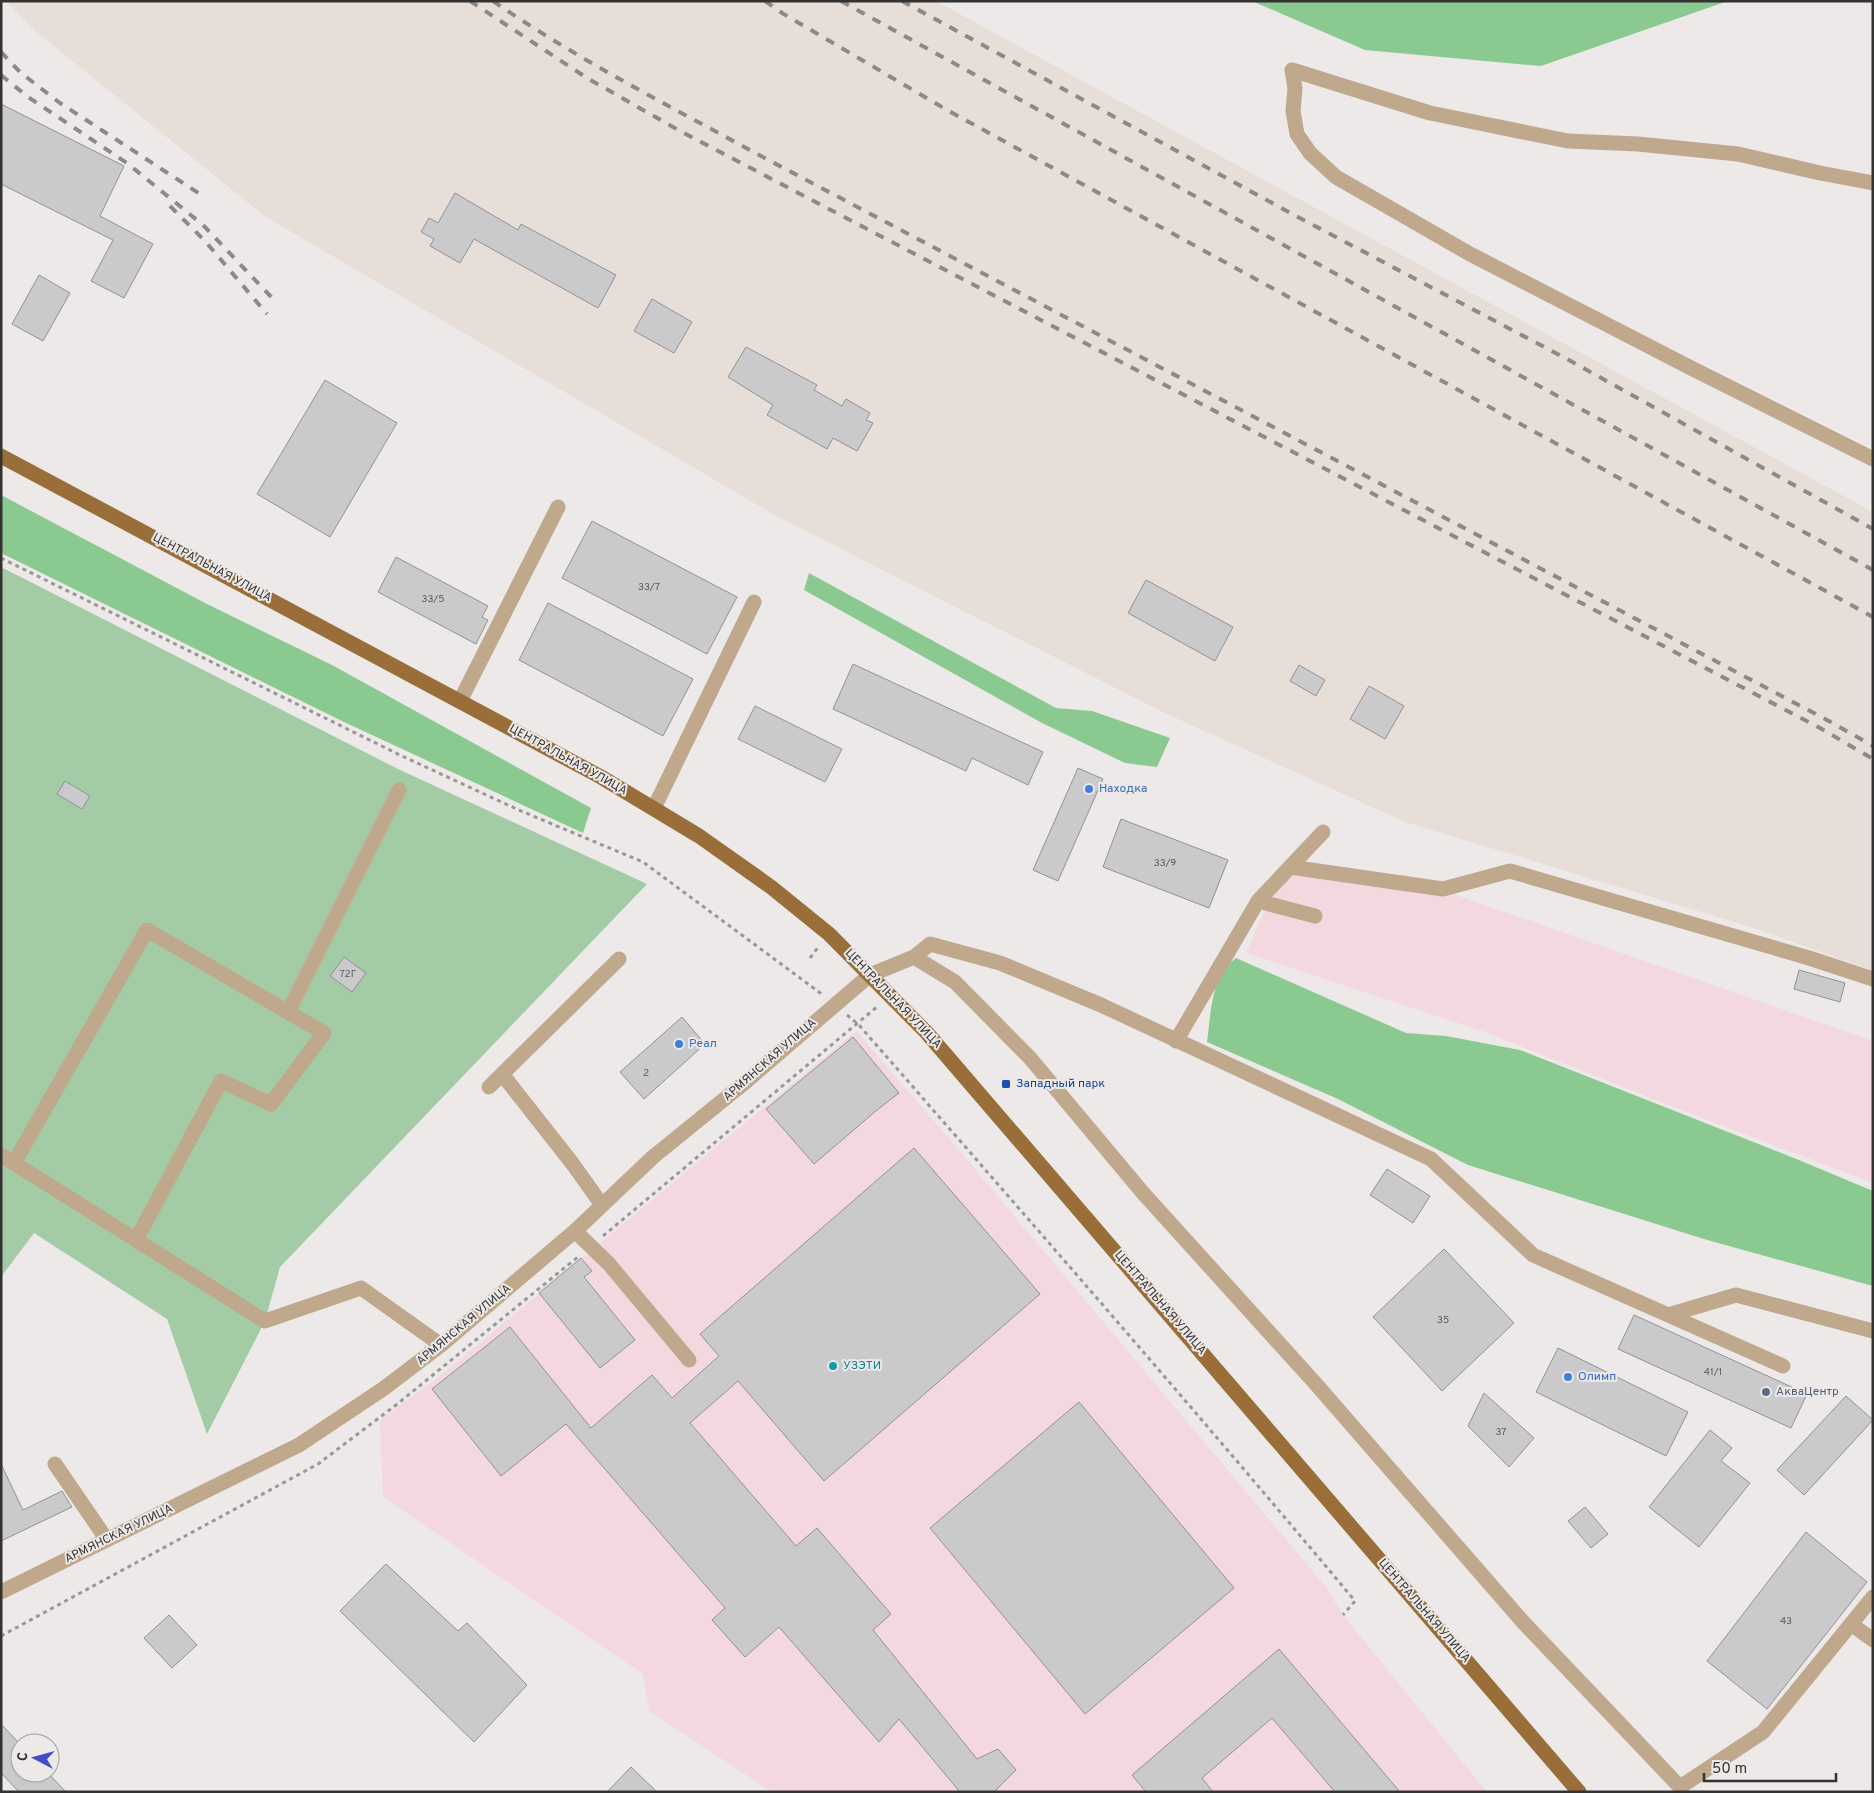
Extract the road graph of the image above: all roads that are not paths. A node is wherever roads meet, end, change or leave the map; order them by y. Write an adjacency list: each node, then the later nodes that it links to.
1 (1873, 183): 3 (street)
2 (1, 456): 6 (main road, ЦЕНТРАЛЬНАЯ УЛИЦА)
3 (1873, 459)
4 (558, 507): 6 (street)
5 (754, 602): 8 (street)
6 (460, 701): 8 (main road, ЦЕНТРАЛЬНАЯ УЛИЦА)
7 (400, 790): 17 (street)
8 (654, 808): 15 (main road, ЦЕНТРАЛЬНАЯ УЛИЦА)
9 (1323, 832): 10 (street)
10 (1290, 867): 11 (street); 16 (street)
11 (1258, 901): 12 (street); 18 (street)
12 (1315, 916)
13 (914, 957): 15 (street, АРМЯНСКАЯ УЛИЦА); 18 (street, АРМЯНСКАЯ УЛИЦА); 35 (street)
14 (619, 959): 19 (street)
15 (870, 975): 23 (street, АРМЯНСКАЯ УЛИЦА); 37 (main road, ЦЕНТРАЛЬНАЯ УЛИЦА)
16 (1873, 979)
17 (288, 1012): 22 (street); 25 (street)
18 (1176, 1041): 26 (street)
19 (502, 1074): 20 (street); 23 (street)
20 (489, 1087)
21 (1, 1155): 22 (street)
22 (14, 1163): 25 (street)
23 (602, 1205): 24 (street, АРМЯНСКАЯ УЛИЦА)
24 (575, 1230): 28 (street, АРМЯНСКАЯ УЛИЦА); 29 (street)
25 (136, 1240): 28 (street)
26 (1668, 1315): 27 (street); 30 (street)
27 (1873, 1332)
28 (441, 1345): 32 (street, АРМЯНСКАЯ УЛИЦА)
29 (689, 1360)
30 (1783, 1366)
31 (55, 1464): 32 (street)
32 (106, 1540): 33 (street, АРМЯНСКАЯ УЛИЦА)
33 (1, 1592)
34 (1873, 1598): 35 (street)
35 (1851, 1624): 36 (street)
36 (1873, 1640)
37 (1579, 1792)

